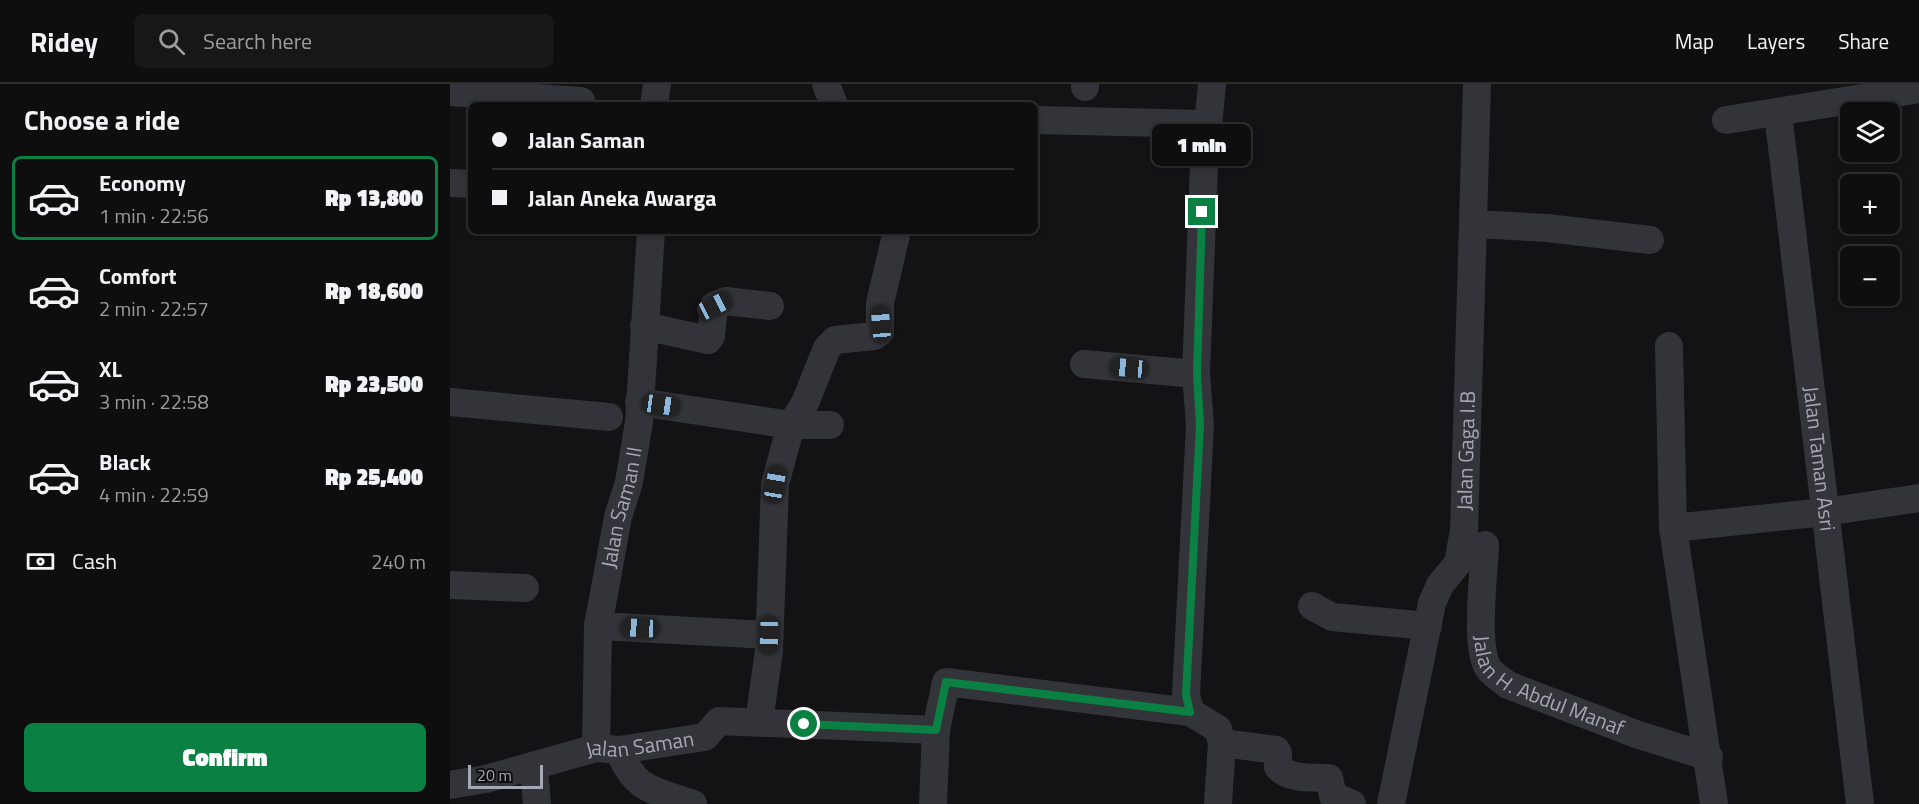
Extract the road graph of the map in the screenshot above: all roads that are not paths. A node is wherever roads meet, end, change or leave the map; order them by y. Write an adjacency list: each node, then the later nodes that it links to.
1 (657, 84): 8 (street)
2 (826, 84): 9 (street)
3 (1212, 84): 13 (street)
4 (1477, 84): 16 (street, Jalan Gaga I.B)
5 (1919, 89): 10 (street)
6 (450, 92): 7 (street)
7 (580, 101)
8 (654, 102)
9 (833, 102)
10 (1778, 113): 12 (street); 31 (street, Jalan Taman Asri)
11 (1038, 120): 13 (street)
12 (1726, 120)
13 (1206, 124): 24 (street)
14 (450, 183): 15 (street)
15 (468, 184)
16 (1474, 224): 19 (street); 38 (street, Jalan Gaga I.B)
17 (651, 234): 21 (street, Jalan Saman II)
18 (896, 234): 28 (street)
19 (1650, 240)
20 (770, 306): 21 (street)
21 (644, 326): 26 (street, Jalan Saman II)
22 (1670, 346): 32 (street)
23 (1084, 364): 24 (street)
24 (1197, 374): 40 (street)
25 (450, 402): 27 (street)
26 (639, 402): 28 (street); 37 (street, Jalan Saman II)
27 (609, 417)
28 (791, 425): 29 (street); 39 (street)
29 (830, 425)
30 (1919, 498): 31 (street)
31 (1825, 512): 32 (street); 55 (street, Jalan Taman Asri)
32 (1673, 528): 45 (street)
33 (1485, 545): 45 (street, Jalan H. Abdul Manaf)
34 (450, 585): 35 (street)
35 (525, 588)
36 (1312, 606): 38 (street)
37 (598, 626): 39 (street); 44 (street, Jalan Saman II)
38 (1428, 626): 53 (street, Jalan Gaga I.B)
39 (769, 635): 41 (street)
40 (1190, 712): 42 (street); 43 (street)
41 (759, 722): 42 (street, Jalan Saman); 44 (street, Jalan Saman)
42 (936, 730): 50 (street)
43 (1222, 743): 51 (street); 52 (street)
44 (608, 749): 46 (street, Jalan Saman); 49 (street)
45 (1709, 757): 54 (street)
46 (534, 766): 47 (street, Jalan Saman); 48 (street)
47 (450, 785)
48 (537, 804)
49 (693, 804)
50 (933, 804)
51 (1218, 804)
52 (1352, 804)
53 (1391, 804)
54 (1714, 804)
55 (1860, 804)

